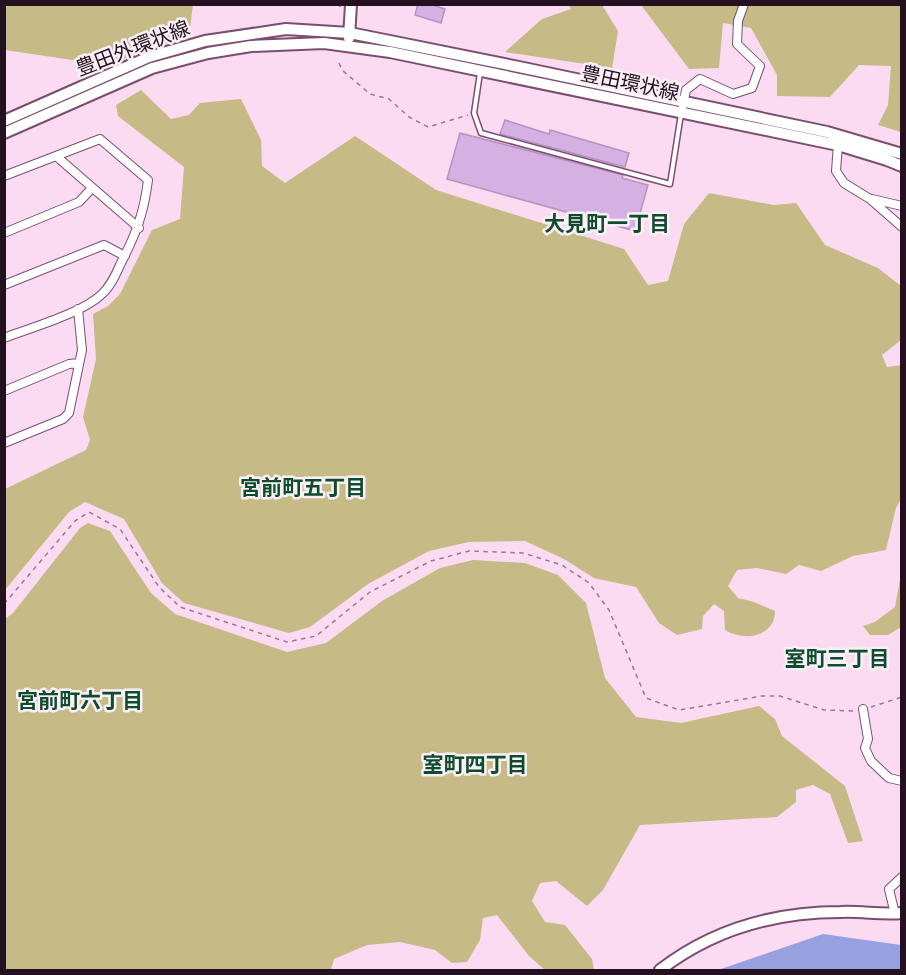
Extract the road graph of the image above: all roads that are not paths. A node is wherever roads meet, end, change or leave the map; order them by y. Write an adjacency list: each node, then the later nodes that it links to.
1 (351, 4): 3 (main road)
2 (744, 4): 6 (street)
3 (350, 33): 4 (main road); 6 (main road, 豊田環状線); 7 (main road, 豊田外環状線)
4 (348, 45): 5 (main road, 豊田環状線); 8 (main road, 豊田外環状線)
5 (481, 72): 6 (main road, 豊田環状線); 6 (lane)
6 (682, 108): 9 (main road, 豊田環状線); 10 (main road, 豊田環状線)
7 (4, 121)
8 (4, 133)
9 (838, 145): 12 (main road, 豊田環状線); 15 (street)
10 (902, 154)
11 (56, 156): 13 (street); 14 (street); 18 (street)
12 (902, 166)
13 (4, 176)
14 (92, 188): 18 (street); 19 (street)
15 (870, 199): 16 (street); 17 (street)
16 (902, 206)
17 (902, 227)
18 (139, 228): 20 (street)
19 (4, 232)
20 (125, 256): 21 (street); 22 (street)
21 (4, 285)
22 (78, 309): 23 (street); 24 (street)
23 (4, 338)
24 (79, 363): 25 (street); 26 (street)
25 (4, 391)
26 (4, 443)
27 (863, 709): 28 (street)
28 (902, 781)
29 (902, 877): 30 (street)
30 (898, 913): 31 (main road)
31 (660, 970)

